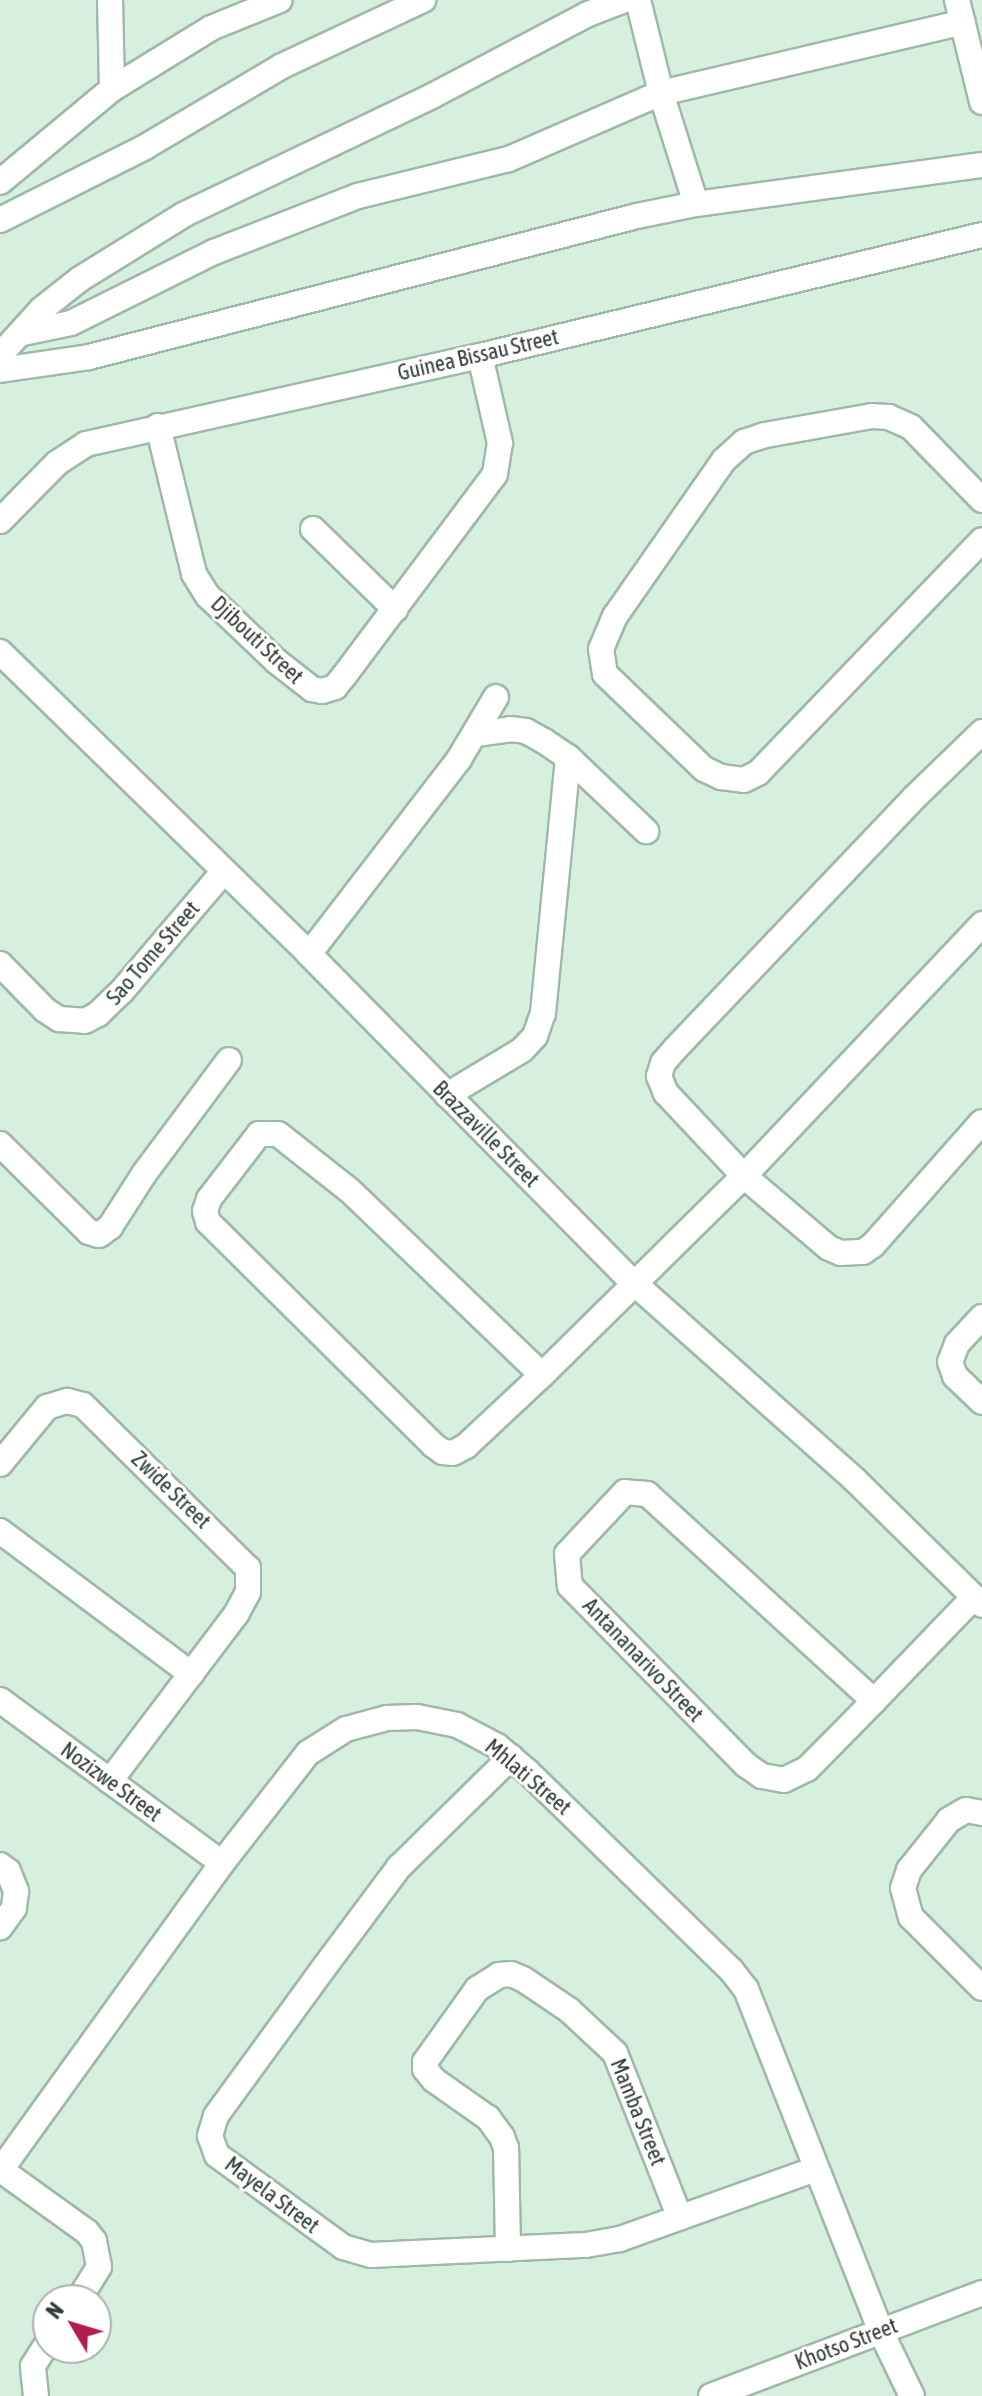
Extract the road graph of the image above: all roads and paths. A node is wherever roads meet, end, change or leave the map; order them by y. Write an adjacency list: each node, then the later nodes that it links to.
1 (110, 0): 9 (street)
2 (280, 0): 6 (street)
3 (423, 0): 15 (street)
4 (624, 0): 17 (street)
5 (638, 0): 10 (street)
6 (249, 7): 9 (street)
7 (960, 11): 8 (street); 10 (street)
8 (979, 64): 11 (street)
9 (112, 89): 13 (street)
10 (661, 93): 14 (street); 17 (street)
11 (982, 102)
12 (982, 165): 14 (street)
13 (0, 182)
14 (696, 204): 20 (street)
15 (0, 220)
16 (982, 235): 19 (street, Guinea Bissau Street)
17 (23, 333): 18 (street)
18 (0, 355)
19 (480, 356): 21 (street, Guinea Bissau Street); 26 (street, Djibouti Street)
20 (0, 370)
21 (158, 426): 23 (street, Guinea Bissau Street); 26 (street, Djibouti Street)
22 (982, 500): 25 (street)
23 (0, 521)
24 (313, 529): 26 (street)
25 (982, 540)
26 (395, 609)
27 (0, 652): 33 (street, Brazzaville Street)
28 (496, 697): 30 (street)
29 (982, 732): 41 (street)
30 (476, 734): 31 (street); 35 (street)
31 (568, 757): 32 (street); 38 (street)
32 (646, 831)
33 (224, 871): 35 (street, Brazzaville Street); 36 (street, Sao Tome Street)
34 (982, 924): 41 (street)
35 (309, 954): 38 (street, Brazzaville Street)
36 (0, 964)
37 (229, 1060): 40 (street)
38 (447, 1095): 42 (street, Brazzaville Street)
39 (982, 1122): 41 (street)
40 (0, 1144)
41 (744, 1176): 42 (street)
42 (634, 1283): 44 (street); 48 (street, Brazzaville Street)
43 (982, 1317): 45 (street)
44 (542, 1375): 44 (street)
45 (982, 1402)
46 (0, 1464): 49 (street, Zwide Street)
47 (0, 1531): 49 (street)
48 (978, 1601): 51 (street, Antananarivo Street)
49 (191, 1674): 53 (street, Zwide Street)
50 (0, 1700): 53 (street, Nozizwe Street)
51 (874, 1701): 51 (street, Antananarivo Street)
52 (511, 1757): 55 (street, Mhlati Street); 59 (street, Mhlati Street); 62 (street, Mayela Street)
53 (110, 1781): 55 (street, Nozizwe Street)
54 (982, 1813): 58 (street)
55 (222, 1863): 60 (street, Mhlati Street)
56 (0, 1865): 57 (street)
57 (0, 1927)
58 (982, 1988)
59 (815, 2169): 61 (street, Mayela Street); 65 (street, Mhlati Street)
60 (1, 2170): 63 (street)
61 (680, 2218): 62 (street, Mayela Street); 62 (street, Mamba Street)
62 (508, 2249)
63 (88, 2284)
64 (982, 2293): 65 (street, Khotso Street)
65 (880, 2330): 68 (street, Khotso Street); 69 (street, Mhlati Street)
66 (34, 2364): 67 (street)
67 (36, 2396)
68 (711, 2396)
69 (912, 2396)

